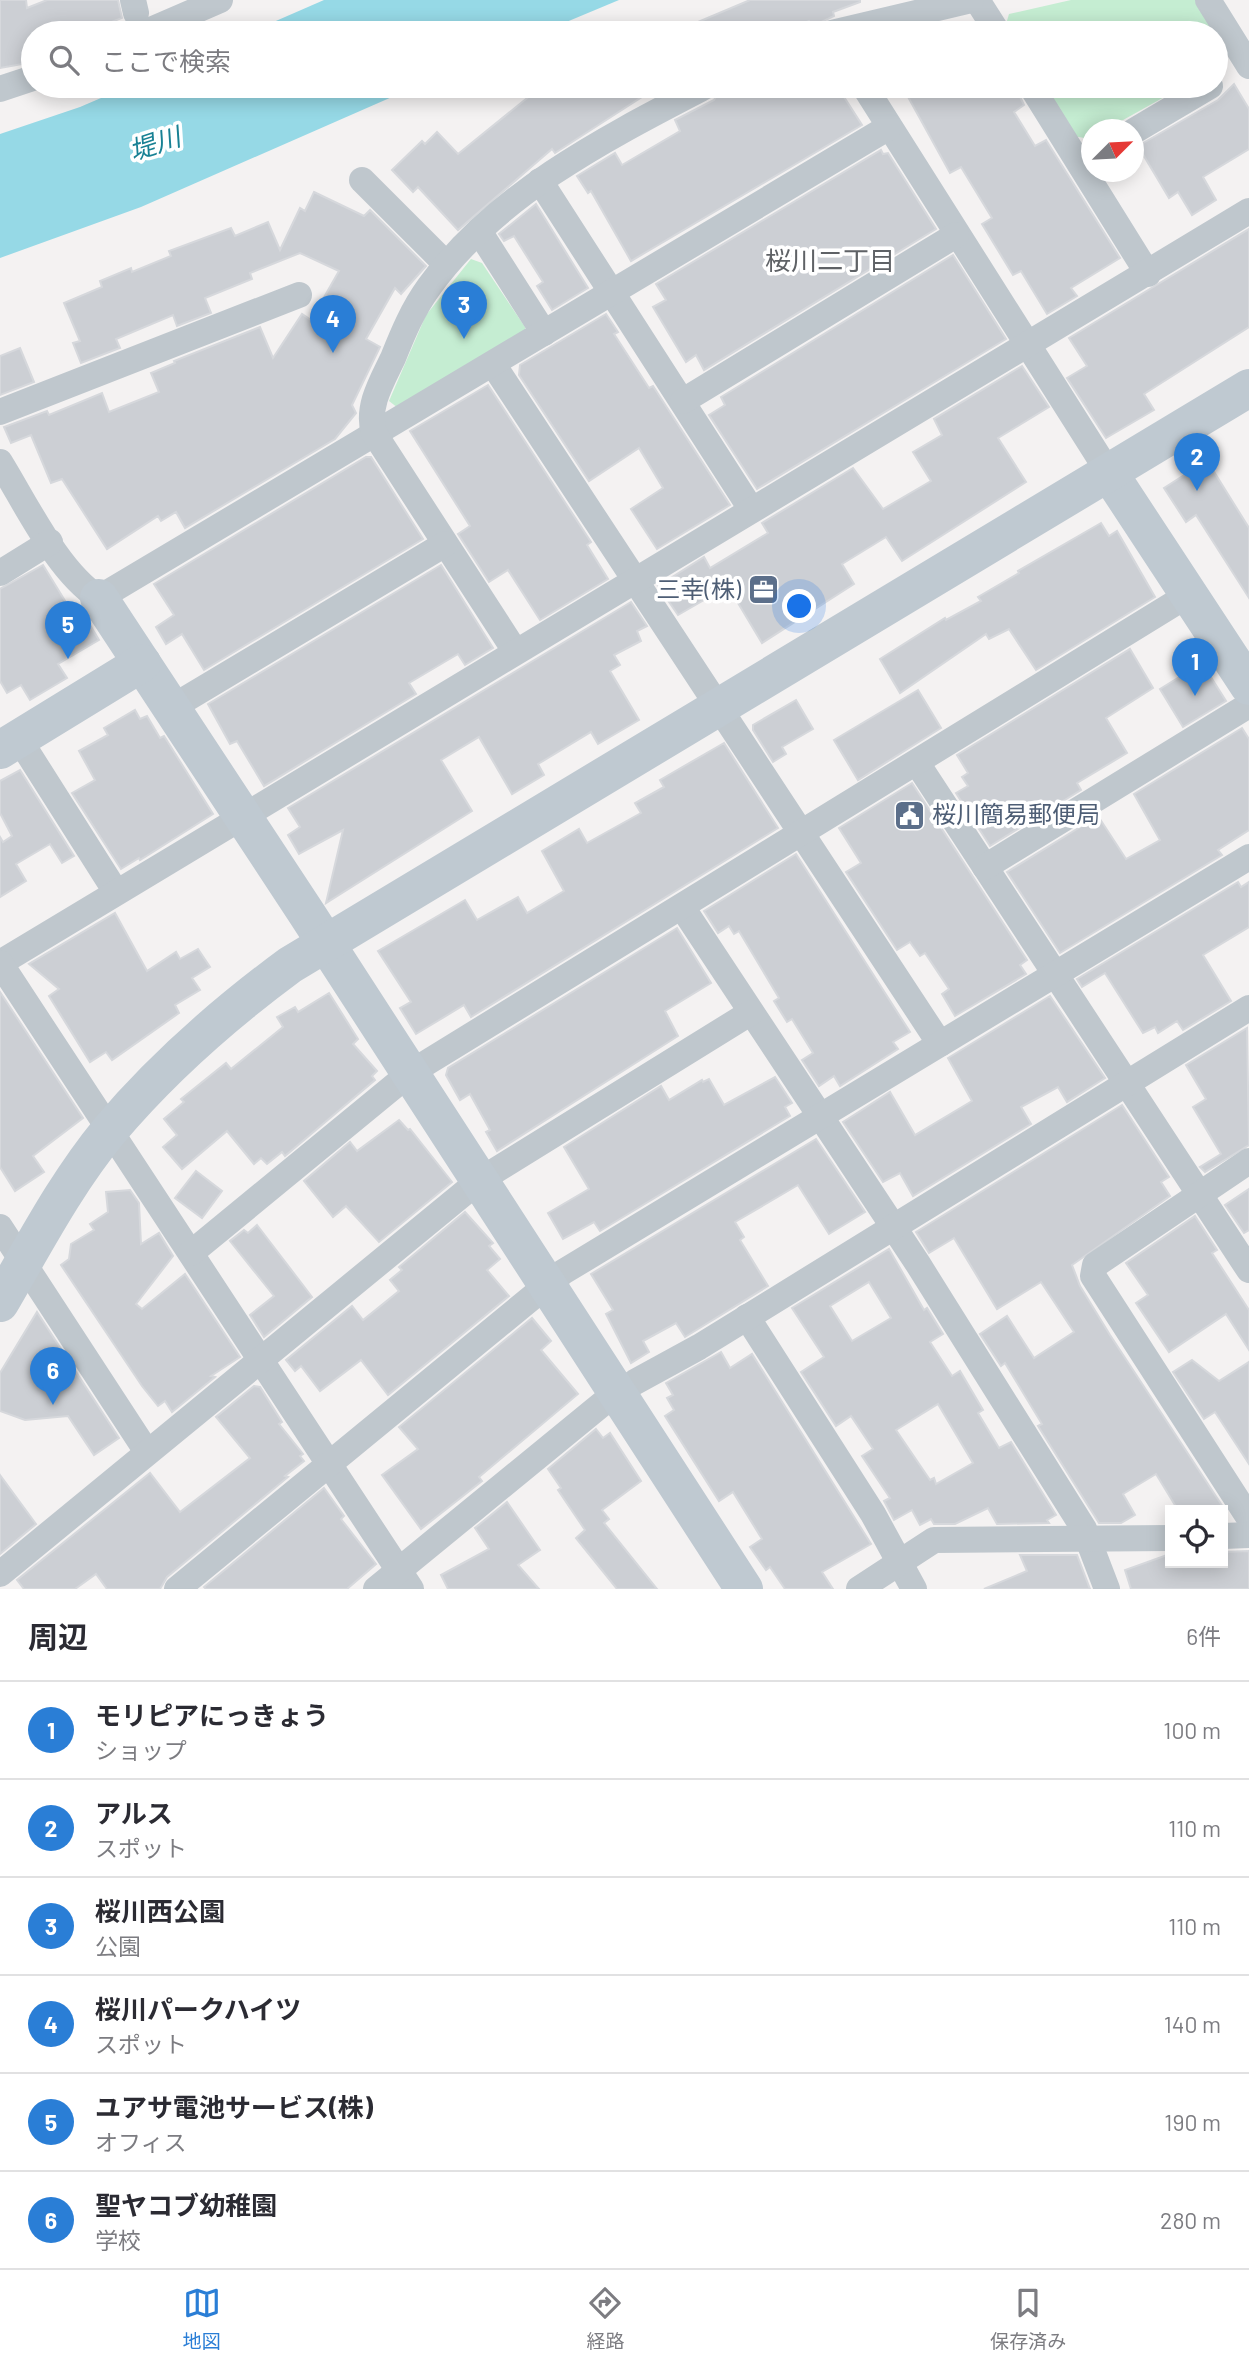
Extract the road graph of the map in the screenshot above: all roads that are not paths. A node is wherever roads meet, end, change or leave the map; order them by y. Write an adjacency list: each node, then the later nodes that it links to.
1 (220, 0): 5 (street)
2 (971, 0): 6 (street)
3 (978, 0): 7 (street)
4 (1208, 0): 8 (street)
5 (138, 16)
6 (883, 21)
7 (991, 21)
8 (1221, 21)
9 (1228, 32): 10 (street)
10 (1248, 64): 11 (street)
11 (1228, 75)
12 (21, 82): 13 (street)
13 (0, 89)
14 (685, 98): 22 (street)
15 (871, 98): 19 (street)
16 (1040, 98): 20 (street)
17 (1189, 98): 18 (street)
18 (1144, 125)
19 (889, 127): 26 (street); 29 (street)
20 (1081, 155)
21 (362, 180): 27 (street)
22 (540, 181): 25 (street); 29 (street)
23 (1097, 182): 28 (street)
24 (1249, 211): 28 (street)
25 (479, 230): 27 (street); 31 (street)
26 (956, 235): 32 (street); 35 (street)
27 (446, 264): 37 (street)
28 (1148, 274): 32 (street)
29 (610, 292): 31 (street); 35 (street)
30 (299, 295): 36 (street)
31 (544, 333): 33 (street)
32 (1028, 346): 39 (street); 40 (street)
33 (493, 364): 37 (street); 44 (street)
34 (1249, 388): 39 (street)
35 (683, 401): 40 (street)
36 (0, 412)
37 (374, 433): 42 (street); 46 (street)
38 (0, 462): 41 (street)
39 (1109, 473): 45 (street); 51 (street)
40 (751, 509): 44 (street)
41 (51, 542): 43 (street); 46 (street)
42 (445, 544): 47 (street); 52 (street)
43 (0, 573)
44 (635, 579): 47 (street); 51 (street)
45 (1188, 595): 49 (street); 54 (street)
46 (99, 598): 48 (street)
47 (515, 651): 55 (street)
48 (142, 663): 52 (street); 53 (street)
49 (1249, 686)
50 (1249, 705): 58 (street)
51 (721, 707): 56 (street); 61 (street)
52 (171, 708): 55 (street)
53 (9, 745): 59 (street)
54 (917, 763): 56 (street); 58 (street)
55 (243, 815): 59 (street); 61 (street)
56 (802, 832): 60 (street); 66 (street)
57 (1249, 857): 63 (street)
58 (985, 867): 63 (street)
59 (116, 892): 62 (street)
60 (682, 907): 65 (street); 67 (street)
61 (325, 942): 67 (street); 70 (street)
62 (0, 963): 70 (street)
63 (1056, 975): 66 (street); 68 (street)
64 (1249, 1008): 68 (street)
65 (750, 1013): 69 (street); 72 (street)
66 (940, 1044): 69 (street)
67 (410, 1073): 72 (street); 76 (street)
68 (1126, 1081): 73 (street); 74 (street)
69 (820, 1117): 74 (street); 79 (street)
70 (109, 1132): 76 (street); 77 (street)
71 (1249, 1161): 73 (street)
72 (480, 1180): 79 (street); 82 (street)
73 (1199, 1193): 78 (street); 86 (street)
74 (892, 1225): 81 (street); 91 (street)
75 (0, 1227): 77 (street)
76 (191, 1254): 82 (street)
77 (24, 1263): 80 (street); 84 (street)
78 (1249, 1270)
79 (548, 1284): 83 (street); 85 (street)
80 (0, 1303)
81 (747, 1317): 83 (street); 92 (street)
82 (262, 1360): 84 (street); 85 (street)
83 (618, 1393): 94 (street); 97 (street)
84 (147, 1452): 93 (street)
85 (329, 1463): 94 (street); 95 (street)
86 (1241, 1488): 87 (street)
87 (1249, 1518)
88 (1249, 1535): 89 (street)
89 (1228, 1536)
90 (1165, 1538): 91 (street)
91 (1089, 1540): 92 (street); 100 (street)
92 (900, 1561): 98 (street); 99 (street)
93 (0, 1574)
94 (405, 1580): 96 (street)
95 (177, 1589)
96 (376, 1589)
97 (744, 1589)
98 (859, 1589)
99 (914, 1589)
100 (1107, 1589)

